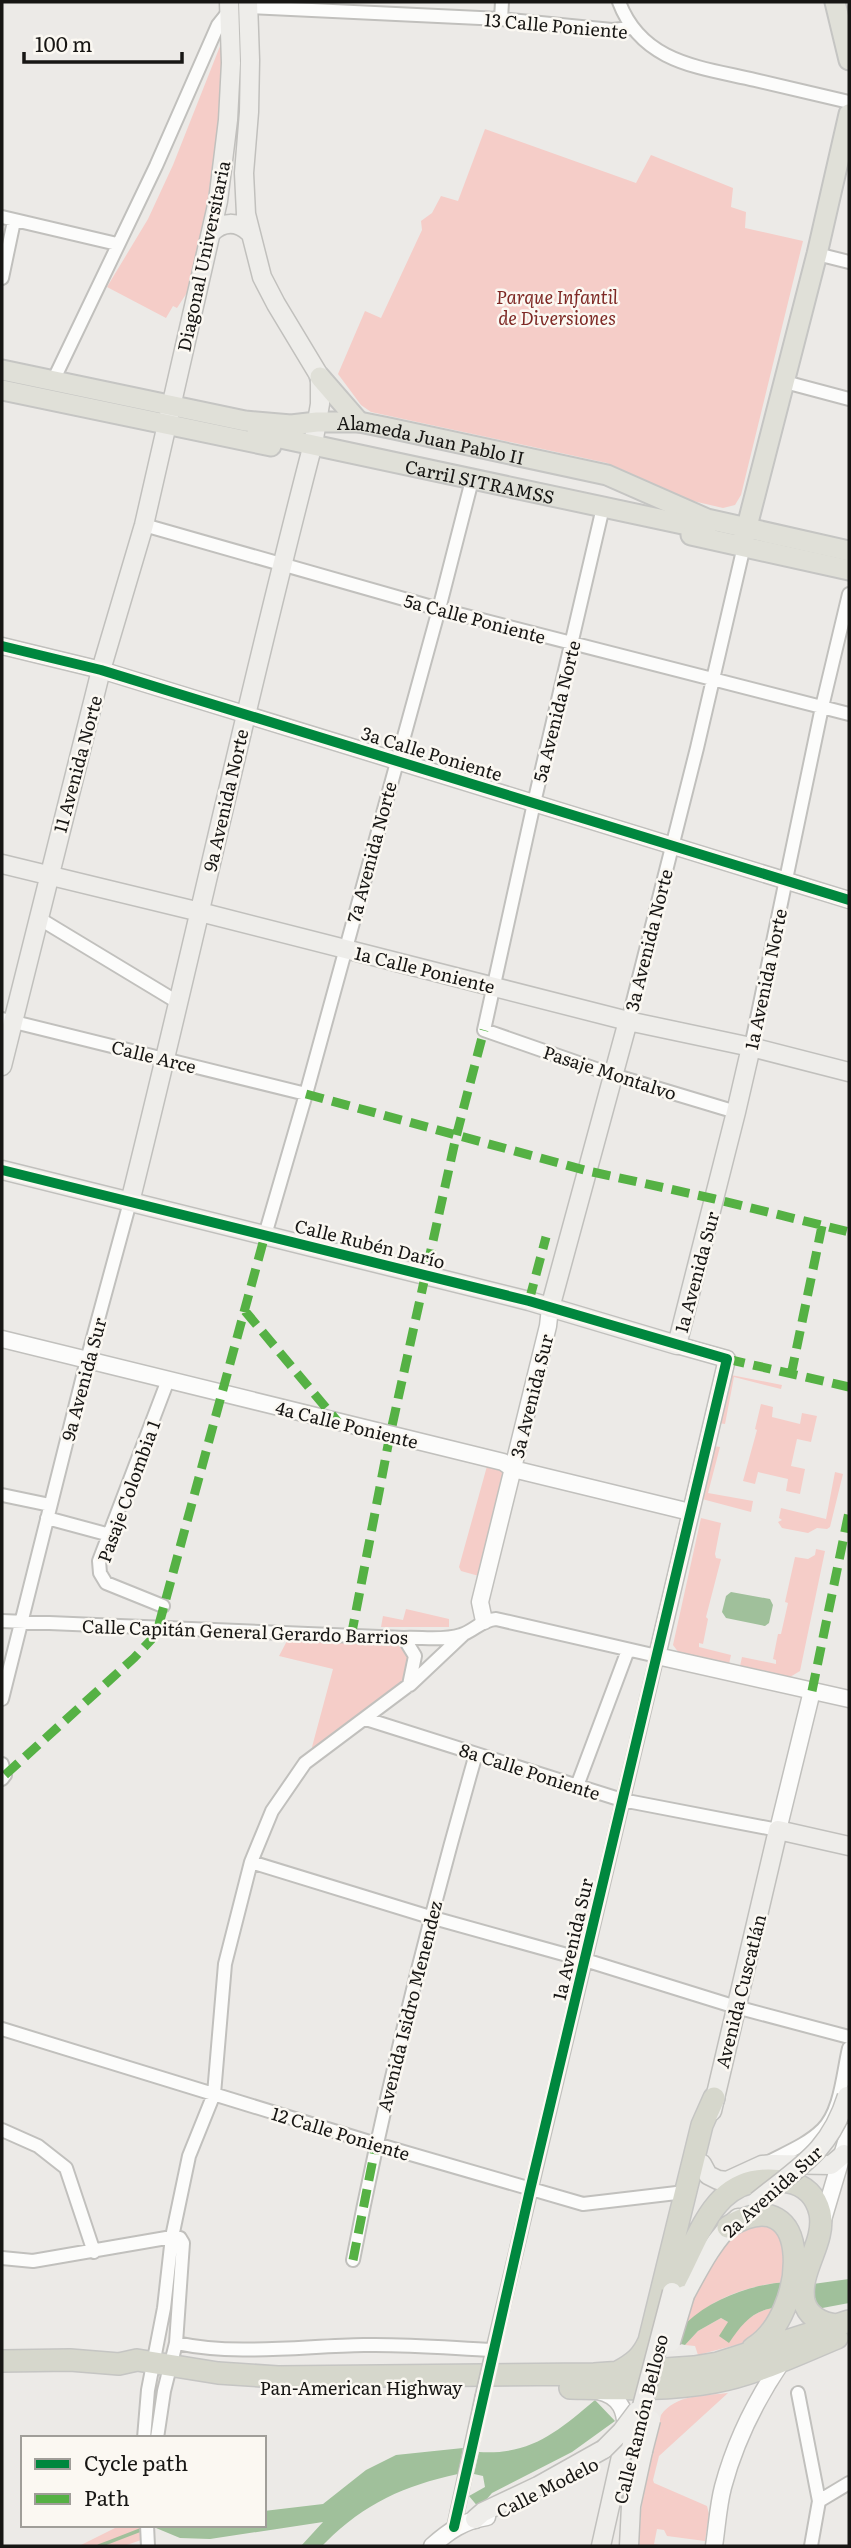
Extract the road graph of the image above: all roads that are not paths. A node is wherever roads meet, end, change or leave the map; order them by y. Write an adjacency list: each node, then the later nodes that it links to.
1 (502, 2): 6 (street)
2 (618, 2): 7 (street)
3 (835, 2): 8 (main road)
4 (248, 5): 6 (street, 13 Calle Poniente); 12 (main road, Diagonal Universitaria)
5 (230, 6): 11 (main road, Diagonal Universitaria); 16 (street)
6 (500, 19): 7 (street, 13 Calle Poniente)
7 (631, 28): 9 (street, 13 Calle Poniente)
8 (849, 60)
9 (849, 102)
10 (848, 122): 17 (main road)
11 (223, 172): 12 (main road); 15 (main road, Diagonal Universitaria)
12 (244, 173): 14 (main road, Diagonal Universitaria)
13 (8, 219): 16 (street); 19 (street)
14 (249, 232): 15 (main road); 21 (main road, Diagonal Universitaria)
15 (211, 233): 27 (main road, Diagonal Universitaria)
16 (117, 244): 23 (street)
17 (817, 254): 18 (street); 24 (main road)
18 (849, 262)
19 (2, 278)
20 (2, 370): 23 (main road, Alameda Juan Pablo II)
21 (320, 377): 28 (main road); 29 (main road, 9a Avenida Norte)
22 (2, 381): 27 (main road, Carril SITRAMSS)
23 (53, 381): 27 (main road, Alameda Juan Pablo II)
24 (785, 382): 26 (street); 33 (main road)
25 (2, 390): 27 (main road, Alameda Juan Pablo II)
26 (849, 400)
27 (169, 416): 29 (main road, Alameda Juan Pablo II); 29 (main road, Carril SITRAMSS); 29 (main road, Alameda Juan Pablo II); 32 (main road, 11 Avenida Norte)
28 (359, 422): 29 (main road, Alameda Juan Pablo II); 33 (main road, Alameda Juan Pablo II)
29 (314, 438): 30 (main road, Alameda Juan Pablo II); 33 (main road, Carril SITRAMSS); 36 (main road, 9a Avenida Norte)
30 (470, 488): 31 (main road, Alameda Juan Pablo II); 39 (street, 7a Avenida Norte)
31 (601, 516): 33 (main road, Alameda Juan Pablo II); 40 (street, 5a Avenida Norte)
32 (144, 525): 36 (street, 5a Calle Poniente); 42 (main road, 11 Avenida Norte)
33 (745, 537): 34 (main road, Alameda Juan Pablo II); 35 (main road, Carril SITRAMSS); 37 (main road, Alameda Juan Pablo II); 43 (street, 3a Avenida Norte)
34 (849, 551)
35 (849, 562)
36 (282, 566): 39 (street, 5a Calle Poniente); 45 (main road, 9a Avenida Norte)
37 (849, 570)
38 (849, 594): 44 (street, 1a Avenida Norte)
39 (439, 609): 40 (street, 5a Calle Poniente); 47 (street, 7a Avenida Norte)
40 (573, 643): 43 (street, 5a Calle Poniente); 48 (street, 5a Avenida Norte)
41 (5, 646): 42 (street, 3a Calle Poniente)
42 (101, 670): 45 (street, 3a Calle Poniente); 51 (main road, 11 Avenida Norte)
43 (713, 681): 44 (street, 5a Calle Poniente); 49 (street, 3a Avenida Norte)
44 (822, 707): 46 (street, 5a Calle Poniente); 52 (street, 1a Avenida Norte)
45 (245, 714): 47 (street, 3a Calle Poniente); 54 (main road, 9a Avenida Norte)
46 (849, 714)
47 (396, 760): 48 (street, 3a Calle Poniente); 56 (street, 7a Avenida Norte)
48 (534, 803): 49 (street, 3a Calle Poniente); 57 (street, 5a Avenida Norte)
49 (673, 846): 52 (street, 3a Calle Poniente); 60 (street, 3a Avenida Norte)
50 (2, 864): 51 (main road, 1a Calle Poniente)
51 (48, 876): 54 (main road, 1a Calle Poniente); 55 (main road, 11 Avenida Norte)
52 (785, 880): 53 (street, 3a Calle Poniente); 62 (street, 1a Avenida Norte)
53 (849, 900)
54 (200, 912): 56 (main road, 1a Calle Poniente); 58 (main road, 9a Avenida Norte)
55 (40, 919): 58 (street); 59 (main road, 11 Avenida Norte)
56 (345, 948): 57 (main road, 1a Calle Poniente); 67 (street, 7a Avenida Norte)
57 (493, 986): 60 (main road, 1a Calle Poniente); 61 (street, 5a Avenida Norte)
58 (179, 1003): 63 (main road, 9a Avenida Norte)
59 (7, 1020): 63 (street, Calle Arce); 64 (main road, 11 Avenida Norte)
60 (628, 1020): 62 (main road, 1a Calle Poniente); 66 (main road, 3a Avenida Norte)
61 (484, 1030): 66 (street, Pasaje Montalvo)
62 (751, 1047): 65 (main road, 1a Calle Poniente); 68 (main road, 1a Avenida Norte)
63 (165, 1059): 67 (street, Calle Arce); 72 (main road, 9a Avenida Sur)
64 (2, 1066)
65 (849, 1072)
66 (613, 1075): 68 (street, Pasaje Montalvo); 70 (main road, 3a Avenida Norte)
67 (306, 1094): 73 (street, 7a Avenida Norte)
68 (736, 1112): 71 (main road, 1a Avenida Norte)
69 (2, 1170): 72 (main road, Calle Rubén Darío)
70 (588, 1171): 74 (main road, 3a Avenida Sur)
71 (715, 1199): 76 (main road, 1a Avenida Sur)
72 (130, 1202): 73 (main road, Calle Rubén Darío); 78 (street, 9a Avenida Sur)
73 (265, 1235): 74 (main road, Calle Rubén Darío)
74 (550, 1308): 76 (main road, Calle Rubén Darío); 80 (street, 3a Avenida Sur)
75 (2, 1339): 78 (street, 4a Calle Poniente)
76 (677, 1345): 77 (street, Calle Rubén Darío)
77 (727, 1359): 83 (street, 1a Avenida Sur)
78 (87, 1360): 79 (street, 4a Calle Poniente); 82 (street, 9a Avenida Sur)
79 (168, 1380): 80 (street, 4a Calle Poniente); 84 (street, Pasaje Colombia 1)
80 (513, 1469): 83 (street, 4a Calle Poniente); 87 (street, 3a Avenida Sur)
81 (2, 1495): 82 (street)
82 (48, 1512): 84 (street); 88 (street, 9a Avenida Sur)
83 (690, 1512): 92 (street, 1a Avenida Sur)
84 (110, 1535): 85 (street, Pasaje Colombia 1)
85 (163, 1606)
86 (2, 1621): 88 (street, Calle Capitán General Gerardo Barrios)
87 (484, 1621): 89 (street); 91 (street)
88 (23, 1622): 90 (street, Calle Capitán General Gerardo Barrios); 95 (street, 9a Avenida Sur)
89 (463, 1635): 90 (street, Calle Capitán General Gerardo Barrios); 93 (street)
90 (404, 1638): 93 (street)
91 (628, 1650): 92 (street); 99 (street)
92 (657, 1656): 94 (street); 100 (street, 1a Avenida Sur)
93 (409, 1685): 97 (street)
94 (812, 1691): 96 (street); 101 (street, Avenida Cuscatlán)
95 (2, 1699)
96 (849, 1699)
97 (366, 1719): 98 (street, 8a Calle Poniente); 103 (street)
98 (476, 1754): 99 (street, 8a Calle Poniente); 104 (street, Avenida Isidro Menendez)
99 (577, 1786): 100 (street, 8a Calle Poniente)
100 (622, 1800): 101 (street, 8a Calle Poniente); 105 (street, 1a Avenida Sur)
101 (778, 1830): 102 (main road); 106 (main road, Avenida Cuscatlán)
102 (849, 1846)
103 (251, 1862): 104 (street); 111 (street)
104 (430, 1917): 105 (street); 115 (street, Avenida Isidro Menendez)
105 (585, 1959): 106 (street); 119 (street, 1a Avenida Sur)
106 (736, 2007): 108 (street); 112 (main road, Avenida Cuscatlán)
107 (2, 2029): 111 (street, 12 Calle Poniente)
108 (849, 2037)
109 (849, 2048): 117 (street, 2a Avenida Sur)
110 (848, 2089): 122 (main road, 2a Avenida Sur, bridge)
111 (214, 2094): 115 (street, 12 Calle Poniente); 123 (street)
112 (715, 2098): 116 (main road, Avenida Cuscatlán); 120 (highway)
113 (2, 2130): 124 (street)
114 (849, 2132): 118 (street, 2a Avenida Sur)
115 (376, 2144): 119 (street, 12 Calle Poniente); 126 (street, Avenida Isidro Menendez)
116 (702, 2164): 117 (main road); 128 (main road, Avenida Cuscatlán)
117 (762, 2165): 118 (main road)
118 (844, 2166): 121 (street, 2a Avenida Sur)
119 (530, 2190): 120 (street, 12 Calle Poniente); 131 (street, 1a Avenida Sur)
120 (685, 2192): 136 (highway)
121 (822, 2225): 127 (highway); 128 (highway)
122 (727, 2227): 127 (highway); 128 (main road, 2a Avenida Sur)
123 (172, 2237): 124 (street); 130 (street); 135 (street)
124 (94, 2252): 125 (street)
125 (2, 2258)
126 (353, 2260)
127 (798, 2283): 129 (highway); 132 (highway)
128 (677, 2291): 140 (main road, Calle Ramón Belloso, bridge); 144 (main road, Calle Ramón Belloso, bridge)
129 (845, 2326): 132 (highway, Pan-American Highway); 133 (highway, Pan-American Highway)
130 (176, 2343): 131 (street); 135 (street)
131 (492, 2354): 149 (street, 1a Avenida Sur, bridge)
132 (740, 2356): 136 (highway, Pan-American Highway)
133 (783, 2360): 137 (highway, Pan-American Highway); 141 (street)
134 (2, 2361): 135 (highway, Pan-American Highway)
135 (160, 2370): 136 (highway, Pan-American Highway); 138 (highway, Pan-American Highway); 142 (street); 143 (street)
136 (617, 2372)
137 (729, 2379): 138 (highway, Pan-American Highway); 141 (street)
138 (581, 2388): 144 (street)
139 (799, 2393): 146 (street)
140 (644, 2399): 144 (main road, Calle Ramón Belloso, bridge); 147 (main road, bridge)
141 (753, 2408): 155 (street)
142 (144, 2436)
143 (157, 2436)
144 (633, 2447): 147 (street, Calle Modelo); 152 (main road); 153 (main road, Calle Ramón Belloso); 154 (main road, Calle Ramón Belloso)
145 (849, 2483): 146 (street)
146 (820, 2501): 156 (street)
147 (475, 2519): 149 (street, Calle Modelo)
148 (147, 2527): 150 (street)
149 (454, 2527): 151 (street, Calle Modelo)
150 (148, 2546)
151 (432, 2546)
152 (601, 2546)
153 (610, 2546)
154 (629, 2546)
155 (714, 2546)
156 (812, 2546)

